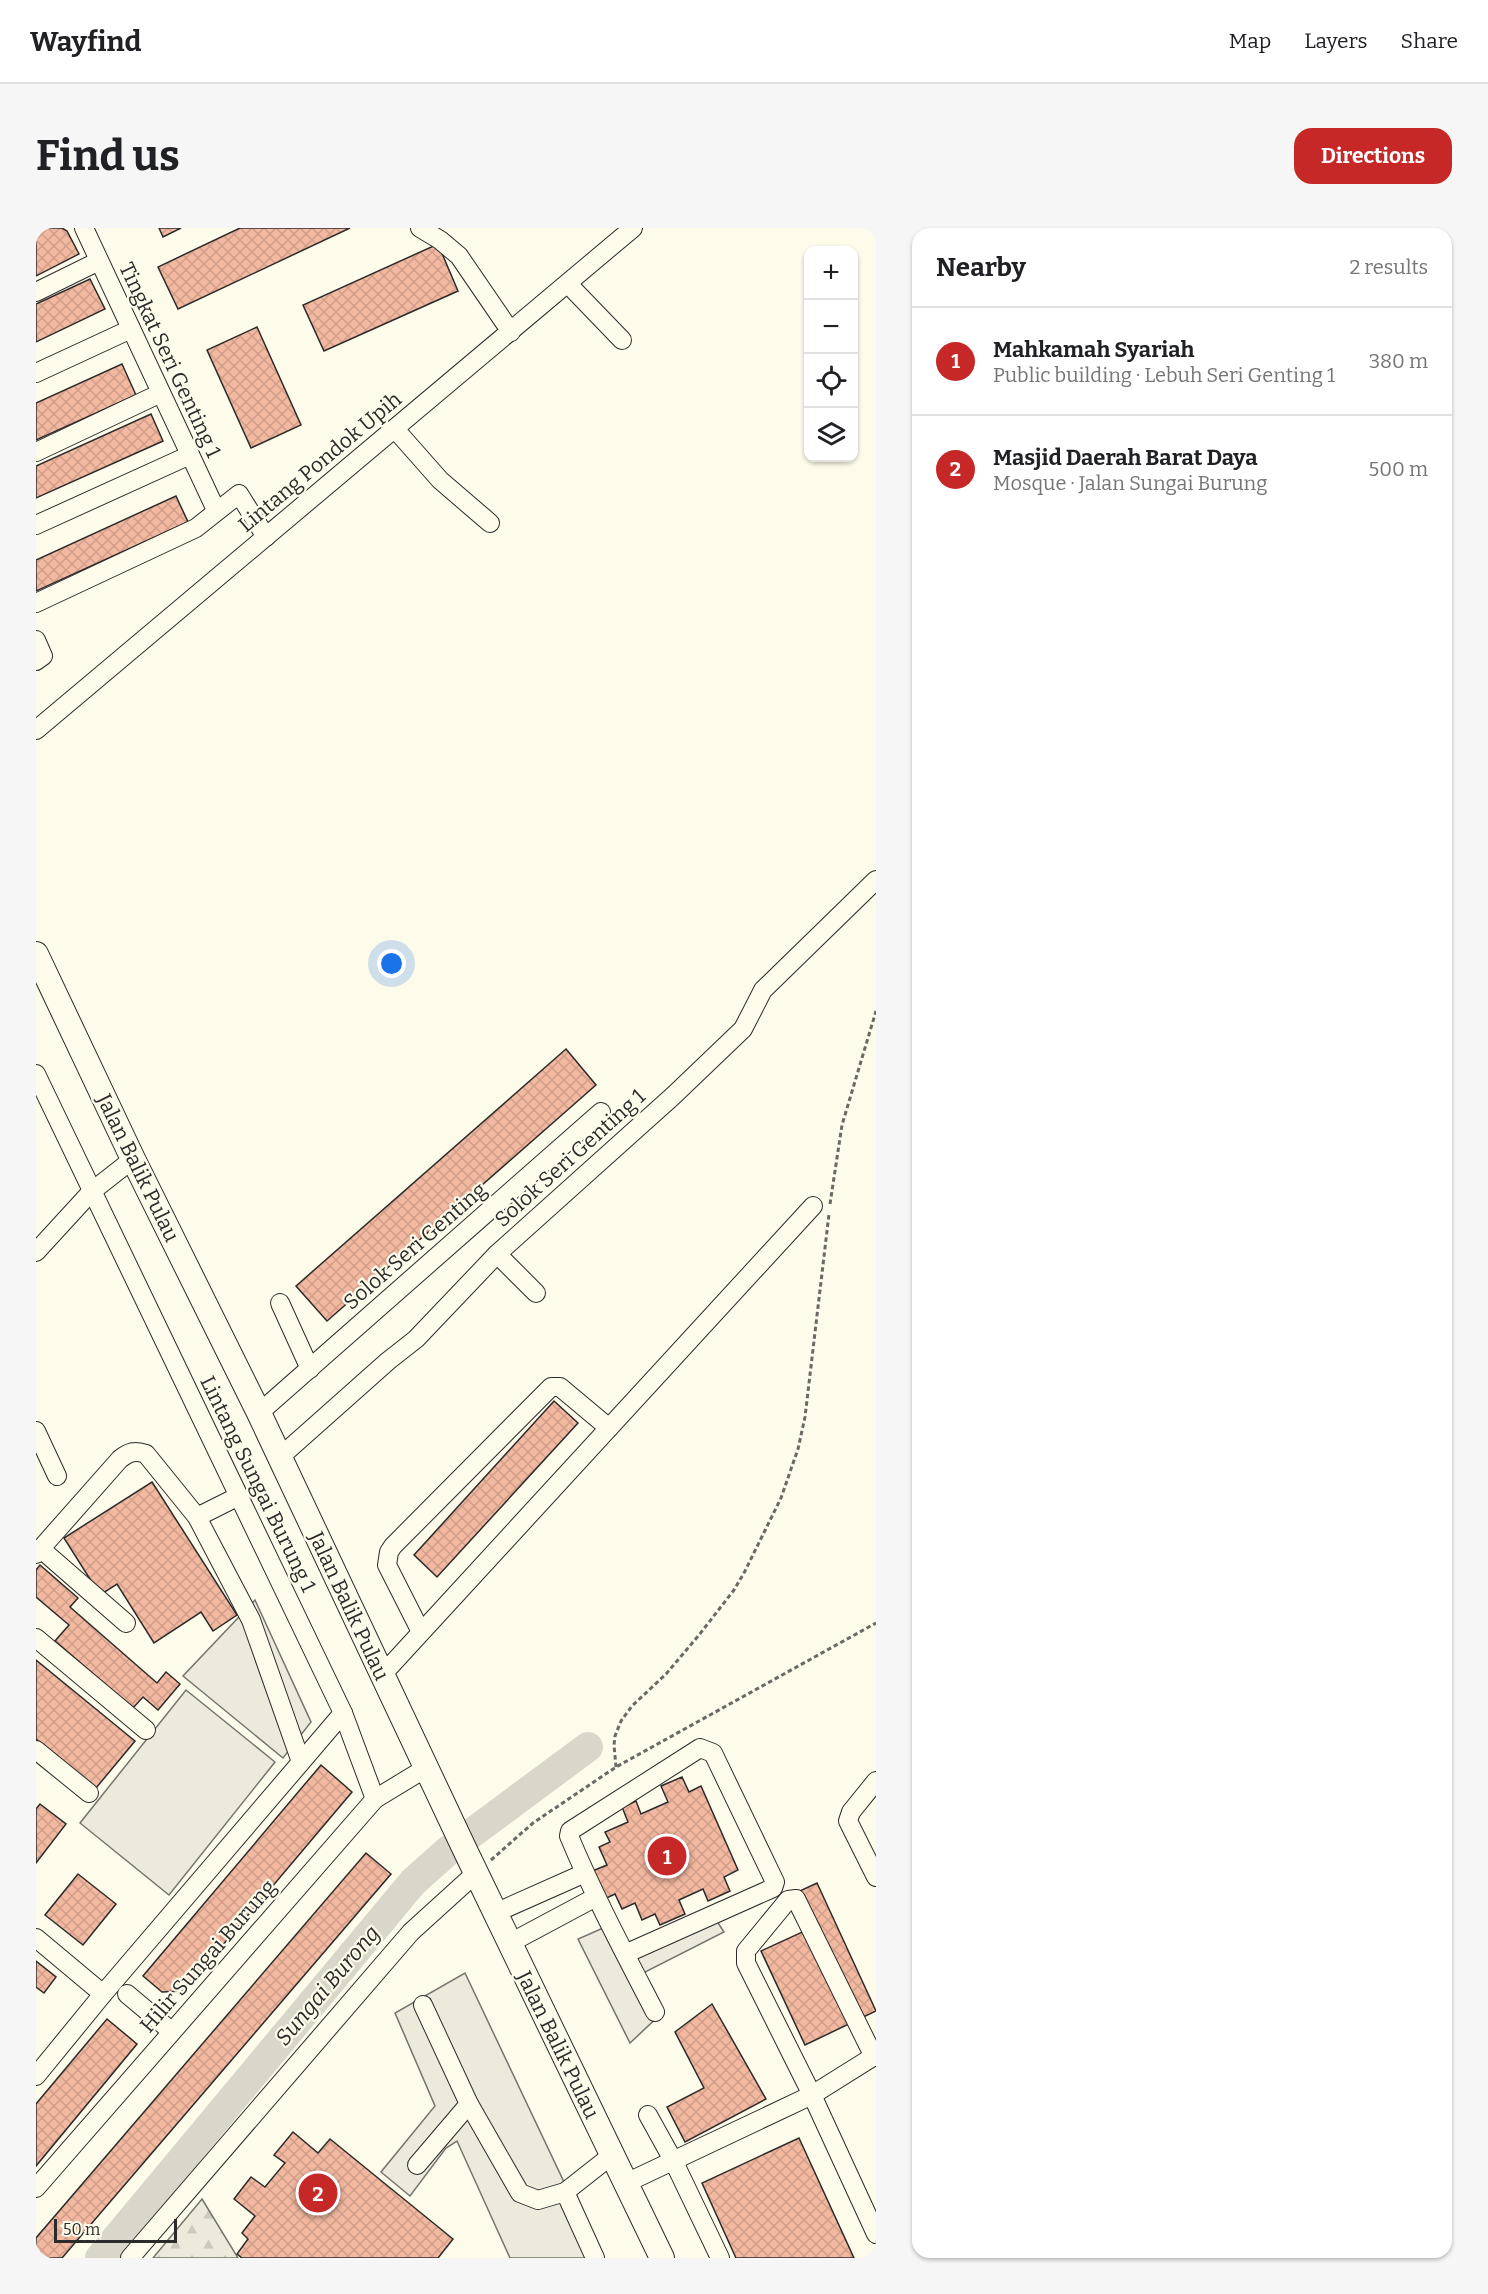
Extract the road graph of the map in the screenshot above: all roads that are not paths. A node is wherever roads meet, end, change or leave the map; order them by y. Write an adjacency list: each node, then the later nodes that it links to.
1 (84, 228): 4 (street, Tingkat Seri Genting 1)
2 (420, 228): 8 (street)
3 (633, 228): 5 (street, Lintang Pondok Upih)
4 (99, 261): 6 (street); 7 (street, Tingkat Seri Genting 1)
5 (568, 284): 8 (street, Lintang Pondok Upih); 9 (street)
6 (36, 292)
7 (131, 329): 10 (street); 11 (street, Tingkat Seri Genting 1)
8 (511, 332): 12 (street, Lintang Pondok Upih)
9 (622, 340)
10 (36, 373)
11 (161, 393): 13 (street); 14 (street, Tingkat Seri Genting 1)
12 (395, 429): 16 (street); 18 (street, Lintang Pondok Upih)
13 (36, 452)
14 (190, 456): 15 (street, Tingkat Seri Genting 1); 17 (street)
15 (216, 510): 18 (street); 19 (street)
16 (490, 524)
17 (36, 525)
18 (266, 537): 20 (street, Lintang Pondok Upih)
19 (36, 603)
20 (36, 730)
21 (876, 880): 29 (street, Solok Seri Genting 1)
22 (38, 965): 25 (main road, Jalan Balik Pulau)
23 (36, 1074): 26 (street, Lintang Sungai Burung 1)
24 (601, 1112): 32 (street, Solok Seri Genting)
25 (133, 1159): 26 (street); 33 (main road, Jalan Balik Pulau)
26 (91, 1192): 28 (street); 39 (street, Lintang Sungai Burung 1)
27 (813, 1206): 34 (street)
28 (39, 1243)
29 (497, 1254): 30 (street); 36 (street, Solok Seri Genting 1)
30 (536, 1293)
31 (280, 1303): 32 (street)
32 (310, 1369): 33 (street, Solok Seri Genting)
33 (259, 1413): 36 (main road, Jalan Balik Pulau)
34 (609, 1428): 43 (street); 43 (street)
35 (36, 1431): 37 (street)
36 (280, 1457): 45 (main road, Jalan Balik Pulau)
37 (42, 1460): 38 (street)
38 (57, 1476)
39 (239, 1496): 40 (street); 46 (street, Lintang Sungai Burung 1)
40 (197, 1517): 41 (street); 49 (street)
41 (39, 1551): 42 (street)
42 (126, 1623)
43 (421, 1632): 45 (street)
44 (36, 1638): 47 (street)
45 (382, 1675): 50 (main road, Jalan Balik Pulau)
46 (343, 1713): 49 (street); 53 (street, Lintang Sungai Burung 1)
47 (146, 1730)
48 (36, 1750): 52 (street)
49 (301, 1762): 62 (street)
50 (426, 1768): 53 (street, Hilir Sungai Burung); 54 (main road, Jalan Balik Pulau)
51 (876, 1781): 56 (street)
52 (89, 1793)
53 (375, 1799): 66 (street, Hilir Sungai Burung)
54 (476, 1873): 58 (main road, Jalan Balik Pulau); 81 (street)
55 (585, 1873): 57 (street); 58 (street); 61 (street)
56 (876, 1877)
57 (596, 1897): 60 (street); 61 (street)
58 (495, 1913): 60 (main road, Jalan Balik Pulau)
59 (36, 1938): 62 (street)
60 (510, 1943): 73 (main road, Jalan Balik Pulau)
61 (625, 1954): 65 (street)
62 (103, 1994): 67 (street)
63 (127, 1994): 66 (street)
64 (423, 2005): 71 (street)
65 (655, 2012)
66 (171, 2031): 77 (street, Hilir Sungai Burung)
67 (42, 2055): 69 (street)
68 (875, 2056): 70 (street); 70 (street)
69 (36, 2076)
70 (812, 2095): 74 (street); 79 (street)
71 (469, 2104): 75 (street); 78 (street)
72 (648, 2115): 74 (street)
73 (612, 2156): 76 (main road, Jalan Balik Pulau); 78 (street)
74 (674, 2162): 76 (street); 83 (street)
75 (417, 2165)
76 (626, 2183): 82 (main road, Jalan Balik Pulau)
77 (36, 2188)
78 (565, 2192): 80 (street)
79 (876, 2234)
80 (591, 2257)
81 (130, 2258)
82 (662, 2258)
83 (720, 2258)

